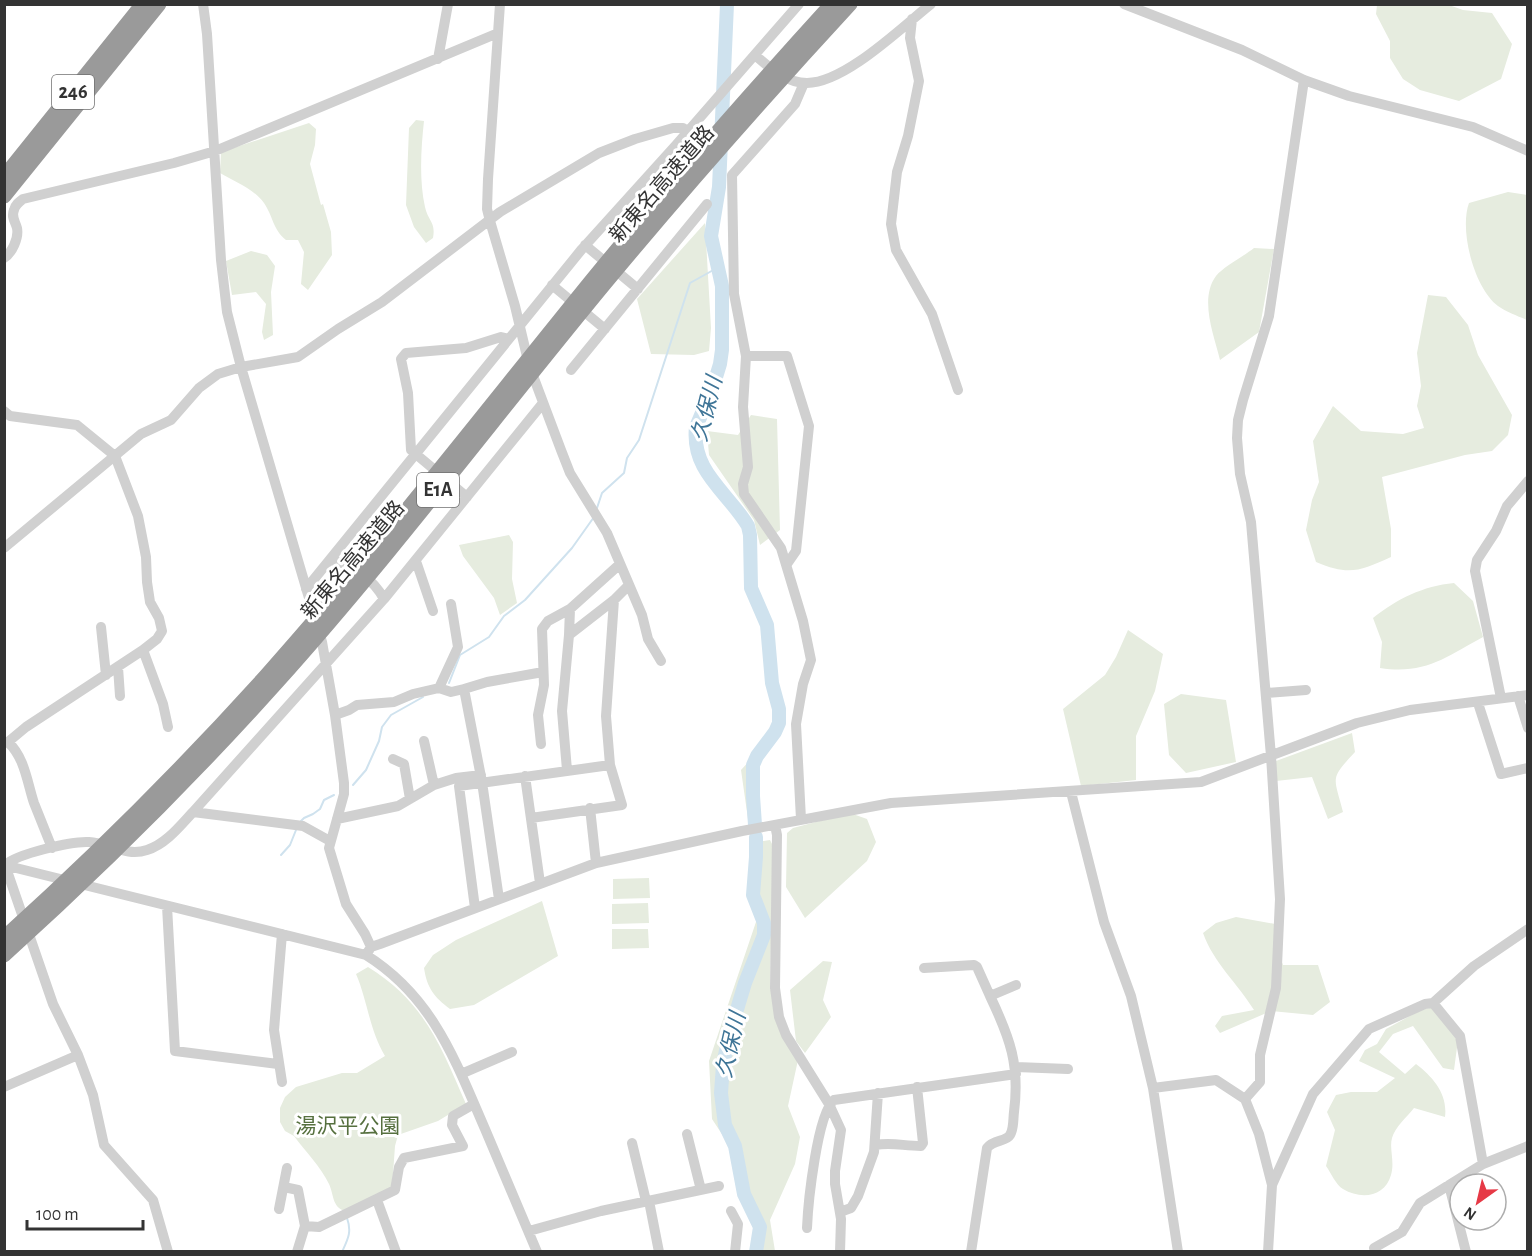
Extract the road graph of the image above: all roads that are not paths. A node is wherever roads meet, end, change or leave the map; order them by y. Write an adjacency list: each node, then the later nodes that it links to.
1 (143, 4): 20 (highway, 246)
2 (159, 4): 21 (highway, 246)
3 (203, 4): 18 (street)
4 (448, 4): 14 (street)
5 (500, 4): 12 (street)
6 (799, 4): 13 (street)
7 (832, 4): 101 (highway, 新東名高速道路 / E1A, bridge)
8 (850, 4): 103 (highway, 新東名高速道路 / E1A, bridge)
9 (931, 4): 11 (street)
10 (1124, 4): 15 (street)
11 (912, 19): 16 (street); 34 (street)
12 (498, 33): 14 (street); 23 (street)
13 (755, 55): 16 (street); 17 (street)
14 (438, 59): 18 (street)
15 (1304, 80): 19 (street); 64 (street)
16 (804, 82): 31 (street)
17 (688, 131): 23 (street); 24 (street)
18 (215, 151): 25 (street); 32 (street)
19 (1527, 152)
20 (4, 177)
21 (4, 196)
22 (707, 204): 27 (street)
23 (490, 221): 28 (street); 32 (street)
24 (585, 245): 26 (street); 27 (street)
25 (7, 251)
26 (552, 285): 28 (street); 29 (street)
27 (638, 289): 29 (street)
28 (520, 325): 30 (street); 35 (street)
29 (605, 329): 33 (street)
30 (509, 339): 37 (street); 37 (street)
31 (746, 356): 45 (street); 45 (street)
32 (241, 367): 38 (street); 47 (street)
33 (571, 370)
34 (957, 390)
35 (543, 403): 40 (street); 44 (street)
36 (4, 411): 38 (street)
37 (416, 455): 40 (street); 42 (street)
38 (115, 456): 41 (street); 55 (street)
39 (1527, 481): 67 (street)
40 (467, 497): 43 (street)
41 (4, 548)
42 (330, 560): 47 (street); 48 (street)
43 (416, 561): 48 (street); 52 (street)
44 (620, 564): 46 (street); 51 (street)
45 (787, 564): 89 (street)
46 (628, 586): 49 (street); 56 (street)
47 (306, 589): 57 (street)
48 (384, 599): 57 (street)
49 (614, 600): 54 (street); 77 (street)
50 (451, 604): 61 (street)
51 (570, 609): 54 (street); 59 (street)
52 (433, 611)
53 (101, 627): 60 (street)
54 (569, 635): 79 (street)
55 (143, 650): 58 (street); 70 (street)
56 (661, 661)
57 (326, 664): 69 (street); 86 (street)
58 (118, 666): 60 (street); 65 (street)
59 (543, 672): 62 (street); 74 (street)
60 (106, 675): 73 (street)
61 (439, 688): 62 (street); 69 (street)
62 (464, 689): 81 (street)
63 (1306, 690): 64 (street)
64 (1266, 693): 75 (street)
65 (120, 696)
66 (1523, 696): 67 (street); 71 (street)
67 (1501, 698): 68 (street)
68 (1478, 703): 75 (street); 78 (street)
69 (335, 715): 88 (street)
70 (168, 727)
71 (1527, 729)
72 (424, 741): 82 (street)
73 (6, 743): 92 (street)
74 (542, 744)
75 (1271, 756): 83 (street); 119 (street)
76 (393, 759): 84 (street)
77 (610, 765): 79 (street); 85 (street)
78 (1527, 768)
79 (567, 770): 80 (street)
80 (525, 777): 81 (street); 87 (street)
81 (481, 779): 82 (street); 96 (street); 98 (street)
82 (434, 785): 84 (street)
83 (1071, 792): 89 (street); 117 (street)
84 (410, 799): 88 (street)
85 (590, 808): 87 (street); 93 (street)
86 (193, 812): 91 (street); 92 (street)
87 (531, 818): 95 (street)
88 (337, 819): 91 (street)
89 (801, 819): 90 (street)
90 (775, 825): 93 (street); 121 (street)
91 (330, 841): 102 (street)
92 (52, 848): 94 (street)
93 (596, 863): 95 (street)
94 (5, 865): 97 (street); 109 (street)
95 (540, 884): 96 (street)
96 (499, 899): 98 (street)
97 (167, 906): 100 (street); 110 (street)
98 (475, 908): 102 (street)
99 (1527, 929): 107 (street)
100 (282, 934): 102 (street); 110 (street)
101 (4, 938)
102 (369, 951): 113 (street)
103 (4, 955)
104 (924, 968): 106 (street)
105 (1016, 985): 106 (street)
106 (990, 996): 112 (street)
107 (1433, 1003): 126 (street); 129 (street)
108 (512, 1052): 113 (street)
109 (78, 1055): 115 (street); 144 (street)
110 (278, 1064): 114 (street)
111 (1068, 1069): 112 (street)
112 (1016, 1070): 116 (street); 151 (street)
113 (461, 1074): 120 (street)
114 (282, 1082)
115 (4, 1087)
116 (917, 1088): 118 (street); 124 (street)
117 (1153, 1088): 119 (street); 152 (street)
118 (878, 1093): 121 (street); 124 (street)
119 (1245, 1099): 129 (street)
120 (474, 1104): 134 (street); 141 (street)
121 (830, 1104): 138 (street); 140 (street)
122 (687, 1134): 133 (street)
123 (632, 1143): 135 (street)
124 (875, 1145): 138 (street)
125 (1527, 1146): 126 (street)
126 (1483, 1164): 128 (street)
127 (287, 1168): 132 (street)
128 (1470, 1172)
129 (1272, 1185): 153 (street)
130 (719, 1186): 133 (street)
131 (1448, 1186): 143 (street)
132 (284, 1187): 136 (street); 139 (street)
133 (701, 1190): 135 (street)
134 (377, 1200): 139 (street); 146 (street)
135 (648, 1201): 141 (street); 148 (street)
136 (279, 1209)
137 (731, 1211): 149 (street)
138 (840, 1212): 150 (street)
139 (305, 1226): 145 (street)
140 (807, 1228)
141 (529, 1231): 147 (street)
142 (1461, 1232): 154 (street)
143 (1371, 1250)
144 (168, 1251)
145 (297, 1251)
146 (396, 1251)
147 (537, 1251)
148 (658, 1251)
149 (735, 1251)
150 (840, 1251)
151 (970, 1251)
152 (1178, 1251)
153 (1268, 1251)
154 (1466, 1251)

